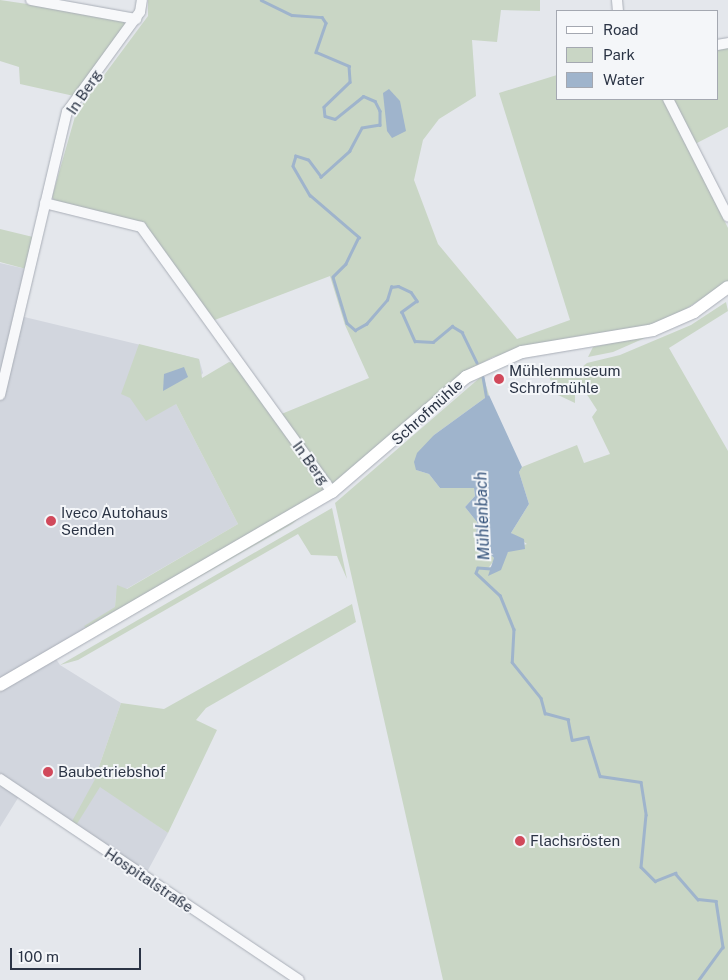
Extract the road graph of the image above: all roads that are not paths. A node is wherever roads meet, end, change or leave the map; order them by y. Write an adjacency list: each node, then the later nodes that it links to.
1 (31, 0): 3 (street)
2 (142, 0): 3 (street, In Berg)
3 (136, 19): 5 (street, In Berg)
4 (669, 100): 6 (street)
5 (46, 203): 8 (street, In Berg); 9 (street, In Berg)
6 (728, 217)
7 (727, 290): 9 (main road, Schrofmühle)
8 (0, 395)
9 (332, 492): 10 (main road, In Berg)
10 (0, 684)
11 (0, 779): 12 (street, Hospitalstraße)
12 (299, 980)

